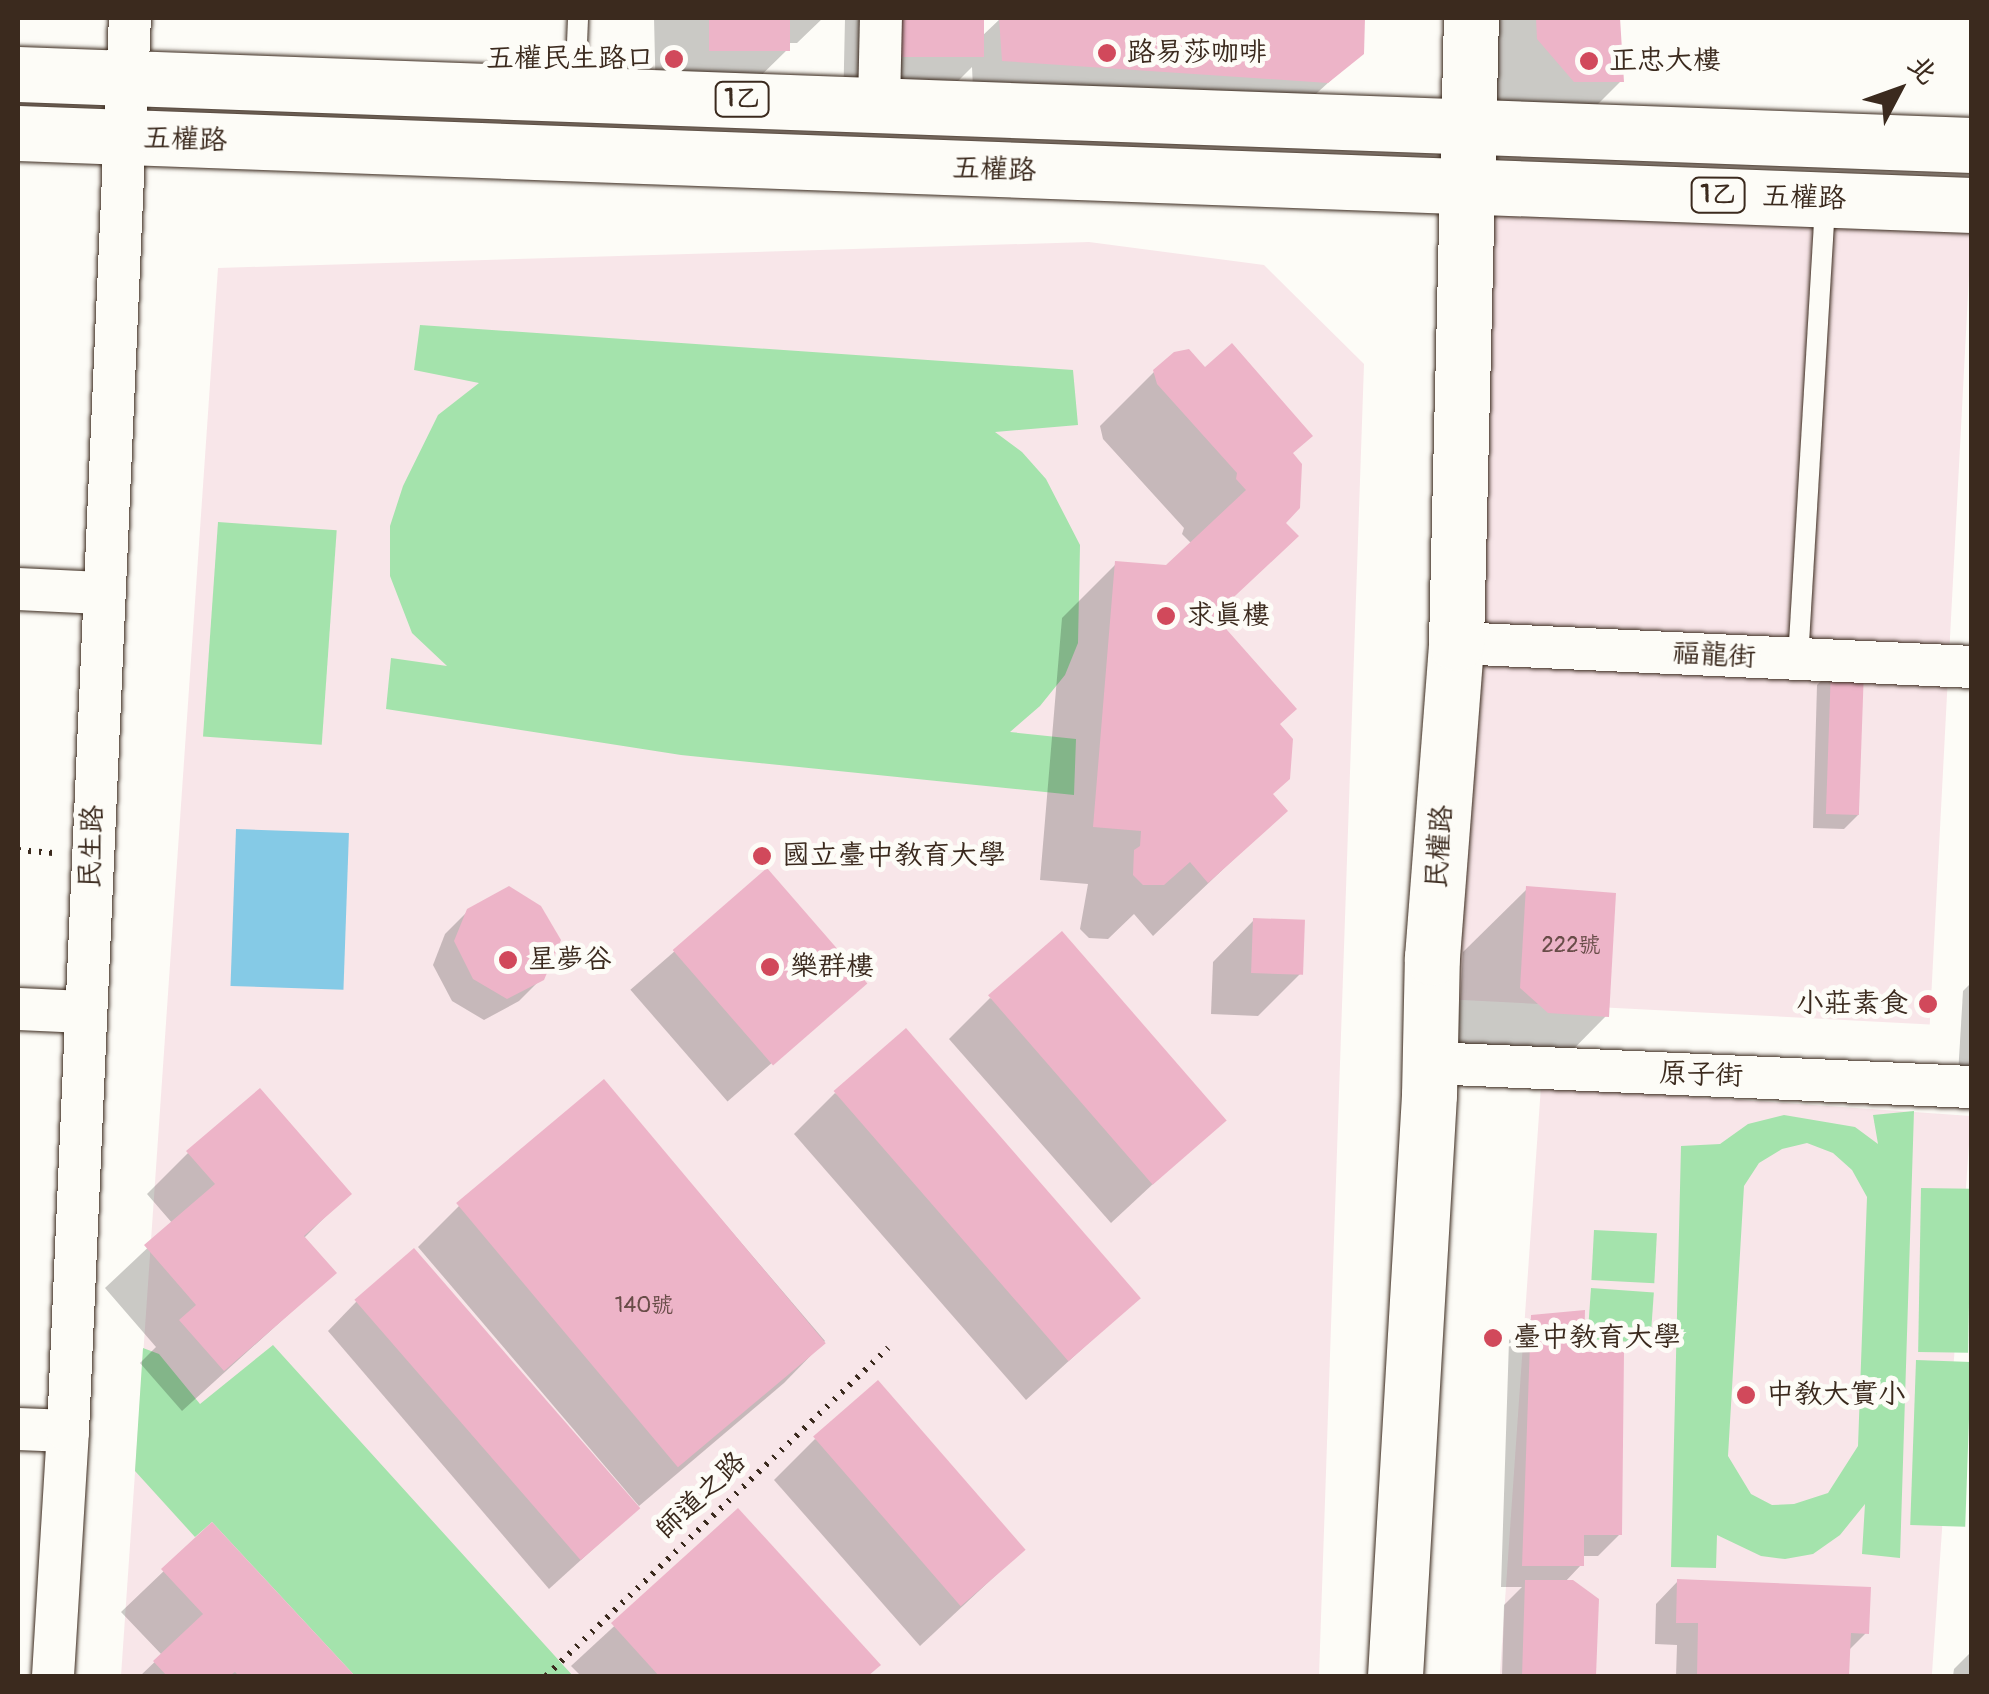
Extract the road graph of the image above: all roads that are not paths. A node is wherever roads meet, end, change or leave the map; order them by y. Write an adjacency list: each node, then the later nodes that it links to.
1 (130, 18): 6 (street, 民生路)
2 (578, 18): 7 (lane)
3 (881, 18): 8 (street)
4 (1471, 18): 9 (main road, 民權路)
5 (18, 74): 6 (main road, 1乙)
6 (127, 79): 7 (main road, 1乙); 11 (street, 民生路)
7 (575, 93): 8 (main road, 1乙)
8 (879, 104): 9 (main road, 1乙)
9 (1467, 124): 12 (main road, 1乙); 13 (main road, 民權路)
10 (18, 133): 11 (main road, 五權路 / 1乙)
11 (125, 138): 13 (main road, 五權路 / 1乙); 17 (street, 民生路)
12 (1972, 144)
13 (1465, 185): 14 (main road, 五權路 / 1乙); 18 (main road, 民權路)
14 (1826, 199): 15 (main road, 五權路 / 1乙); 19 (lane)
15 (1972, 205)
16 (18, 589): 17 (street)
17 (101, 592): 22 (street, 民生路)
18 (1456, 643): 19 (street, 福龍街); 23 (main road, 民權路)
19 (1798, 660): 20 (street, 福龍街)
20 (1972, 668)
21 (18, 1008): 22 (street)
22 (86, 1012): 26 (street, 民生路)
23 (1430, 1063): 24 (street, 原子街); 28 (main road, 民權路)
24 (1972, 1087)
25 (18, 1429): 26 (street)
26 (68, 1431): 27 (street, 民生路)
27 (52, 1676)
28 (1395, 1676)

